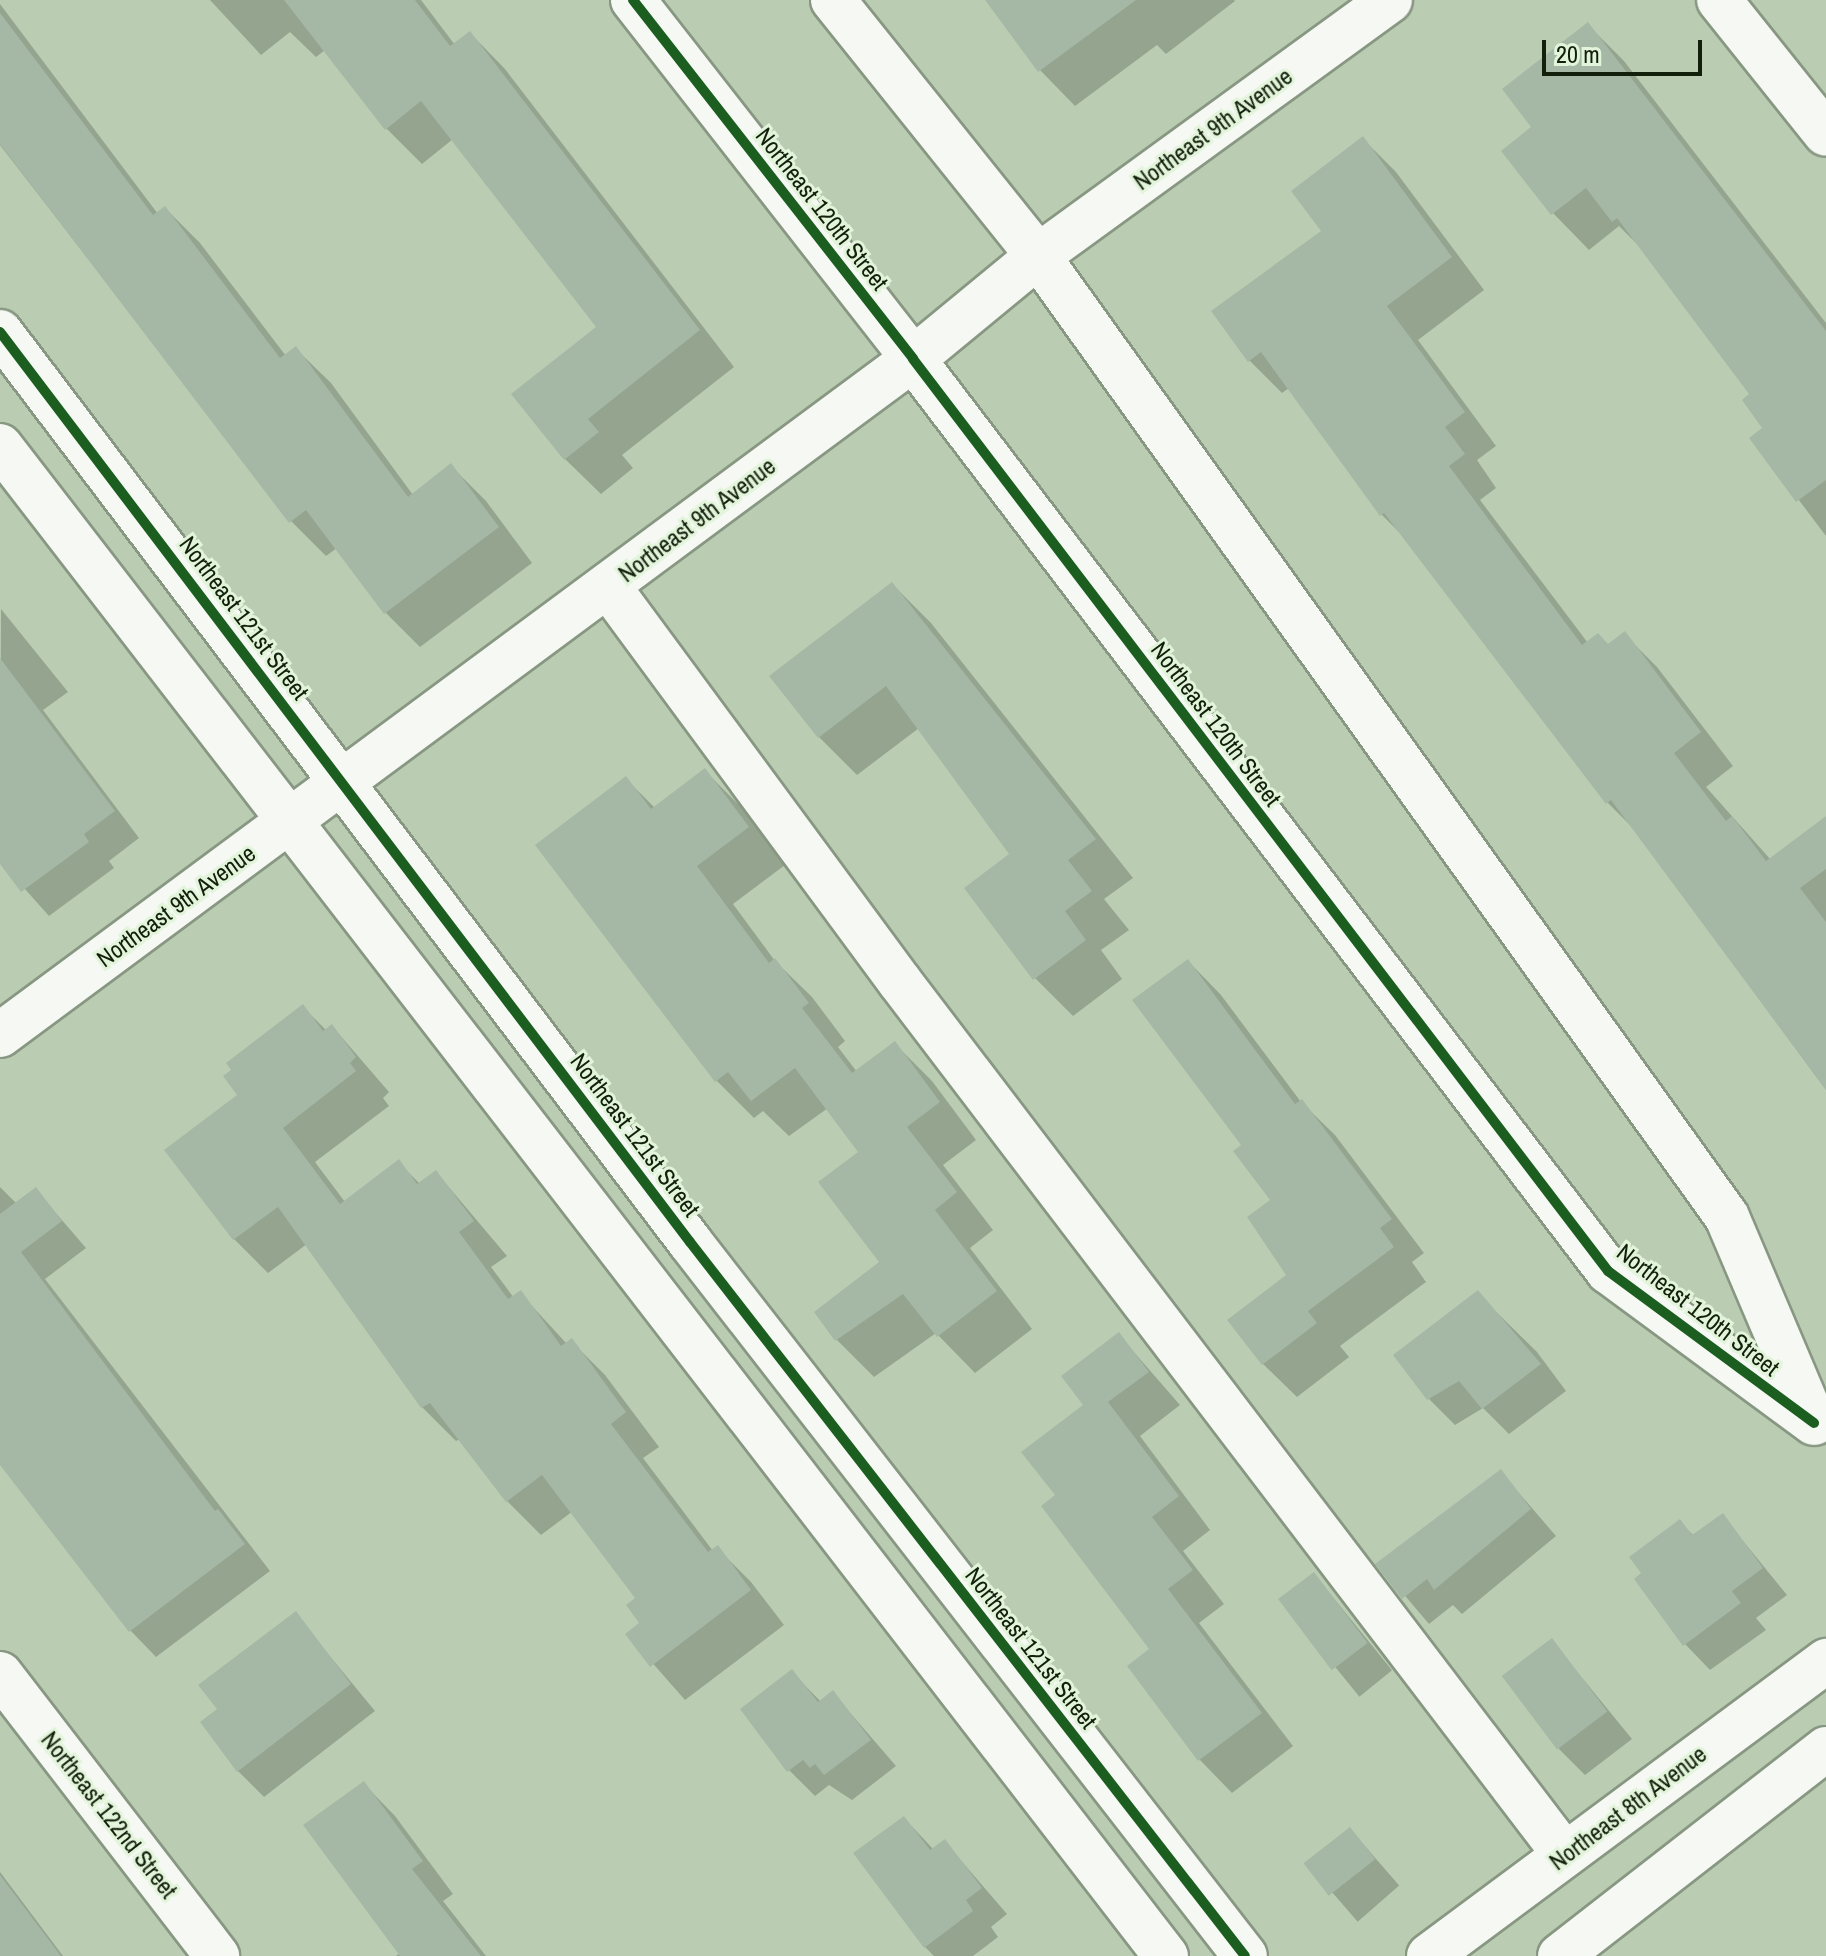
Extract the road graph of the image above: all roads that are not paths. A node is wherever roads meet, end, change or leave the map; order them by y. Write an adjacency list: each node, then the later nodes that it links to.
1 (633, 0): 8 (street, Northeast 120th Street)
2 (833, 0): 6 (street, Northeast 120th Street)
3 (1390, 0): 6 (street, Northeast 9th Avenue)
4 (1719, 0): 5 (street)
5 (1826, 134)
6 (1038, 256): 8 (street, Northeast 9th Avenue); 14 (street, Northeast 120th Street)
7 (0, 332): 11 (street, Northeast 121st Street)
8 (913, 359): 10 (street, Northeast 9th Avenue); 14 (street, Northeast 120th Street)
9 (0, 446): 12 (street)
10 (608, 586): 11 (street, Northeast 9th Avenue); 18 (street)
11 (344, 782): 12 (street, Northeast 9th Avenue); 21 (street, Northeast 121st Street)
12 (292, 821): 13 (street, Northeast 9th Avenue); 20 (street)
13 (0, 1035)
14 (1820, 1432)
15 (1826, 1661): 18 (street, Northeast 8th Avenue)
16 (0, 1674): 19 (street, Northeast 122nd Street)
17 (1826, 1749): 23 (street)
18 (1565, 1855): 22 (street, Northeast 8th Avenue)
19 (217, 1956)
20 (1166, 1956)
21 (1245, 1956)
22 (1429, 1956)
23 (1560, 1956)

